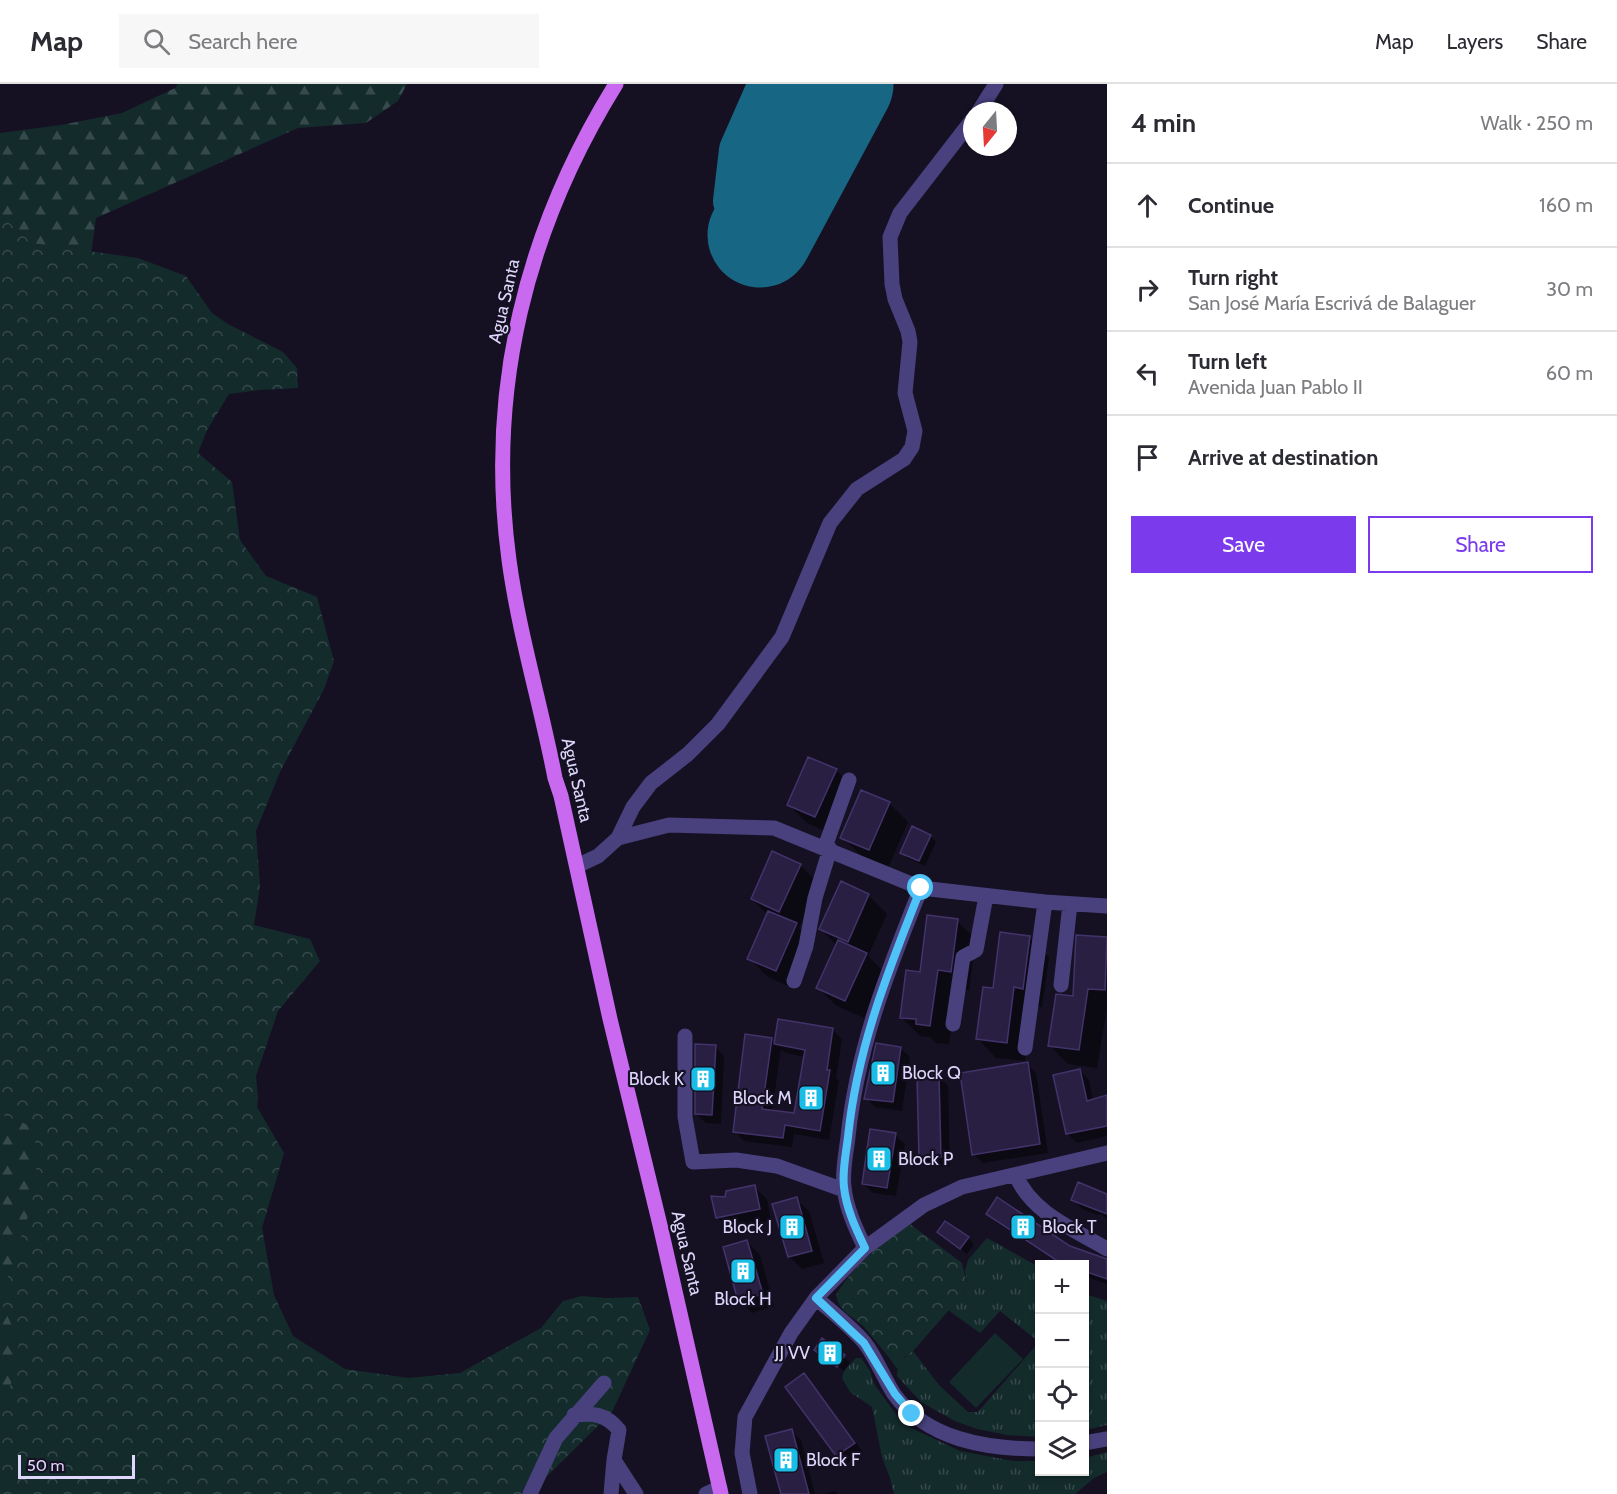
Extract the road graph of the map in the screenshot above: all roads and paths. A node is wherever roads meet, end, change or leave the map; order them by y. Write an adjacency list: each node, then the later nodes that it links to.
1 (616, 84): 8 (main road, Agua Santa)
2 (996, 84): 3 (street)
3 (985, 102)
4 (963, 132): 6 (street)
5 (849, 780): 7 (street)
6 (618, 838): 7 (street); 8 (street)
7 (827, 848): 9 (street); 14 (street)
8 (577, 866): 31 (main road, Agua Santa)
9 (921, 888): 10 (street); 21 (street)
10 (986, 896): 11 (street); 16 (street)
11 (1045, 902): 12 (street); 18 (street)
12 (1070, 904): 13 (street); 15 (street)
13 (1107, 906)
14 (794, 981)
15 (1061, 985)
16 (953, 1024)
17 (685, 1036): 21 (street)
18 (1025, 1048)
19 (1107, 1153): 20 (street)
20 (1016, 1175): 22 (street); 23 (street)
21 (844, 1190): 22 (street)
22 (865, 1248): 24 (street)
23 (1107, 1249)
24 (816, 1298): 29 (street); 35 (street)
25 (604, 1383): 26 (street)
26 (574, 1415): 30 (street); 32 (street)
27 (1107, 1439): 28 (street)
28 (1089, 1442)
29 (1035, 1449)
30 (614, 1460): 33 (street); 34 (street)
31 (716, 1492)
32 (530, 1494)
33 (611, 1494)
34 (636, 1494)
35 (750, 1494)

